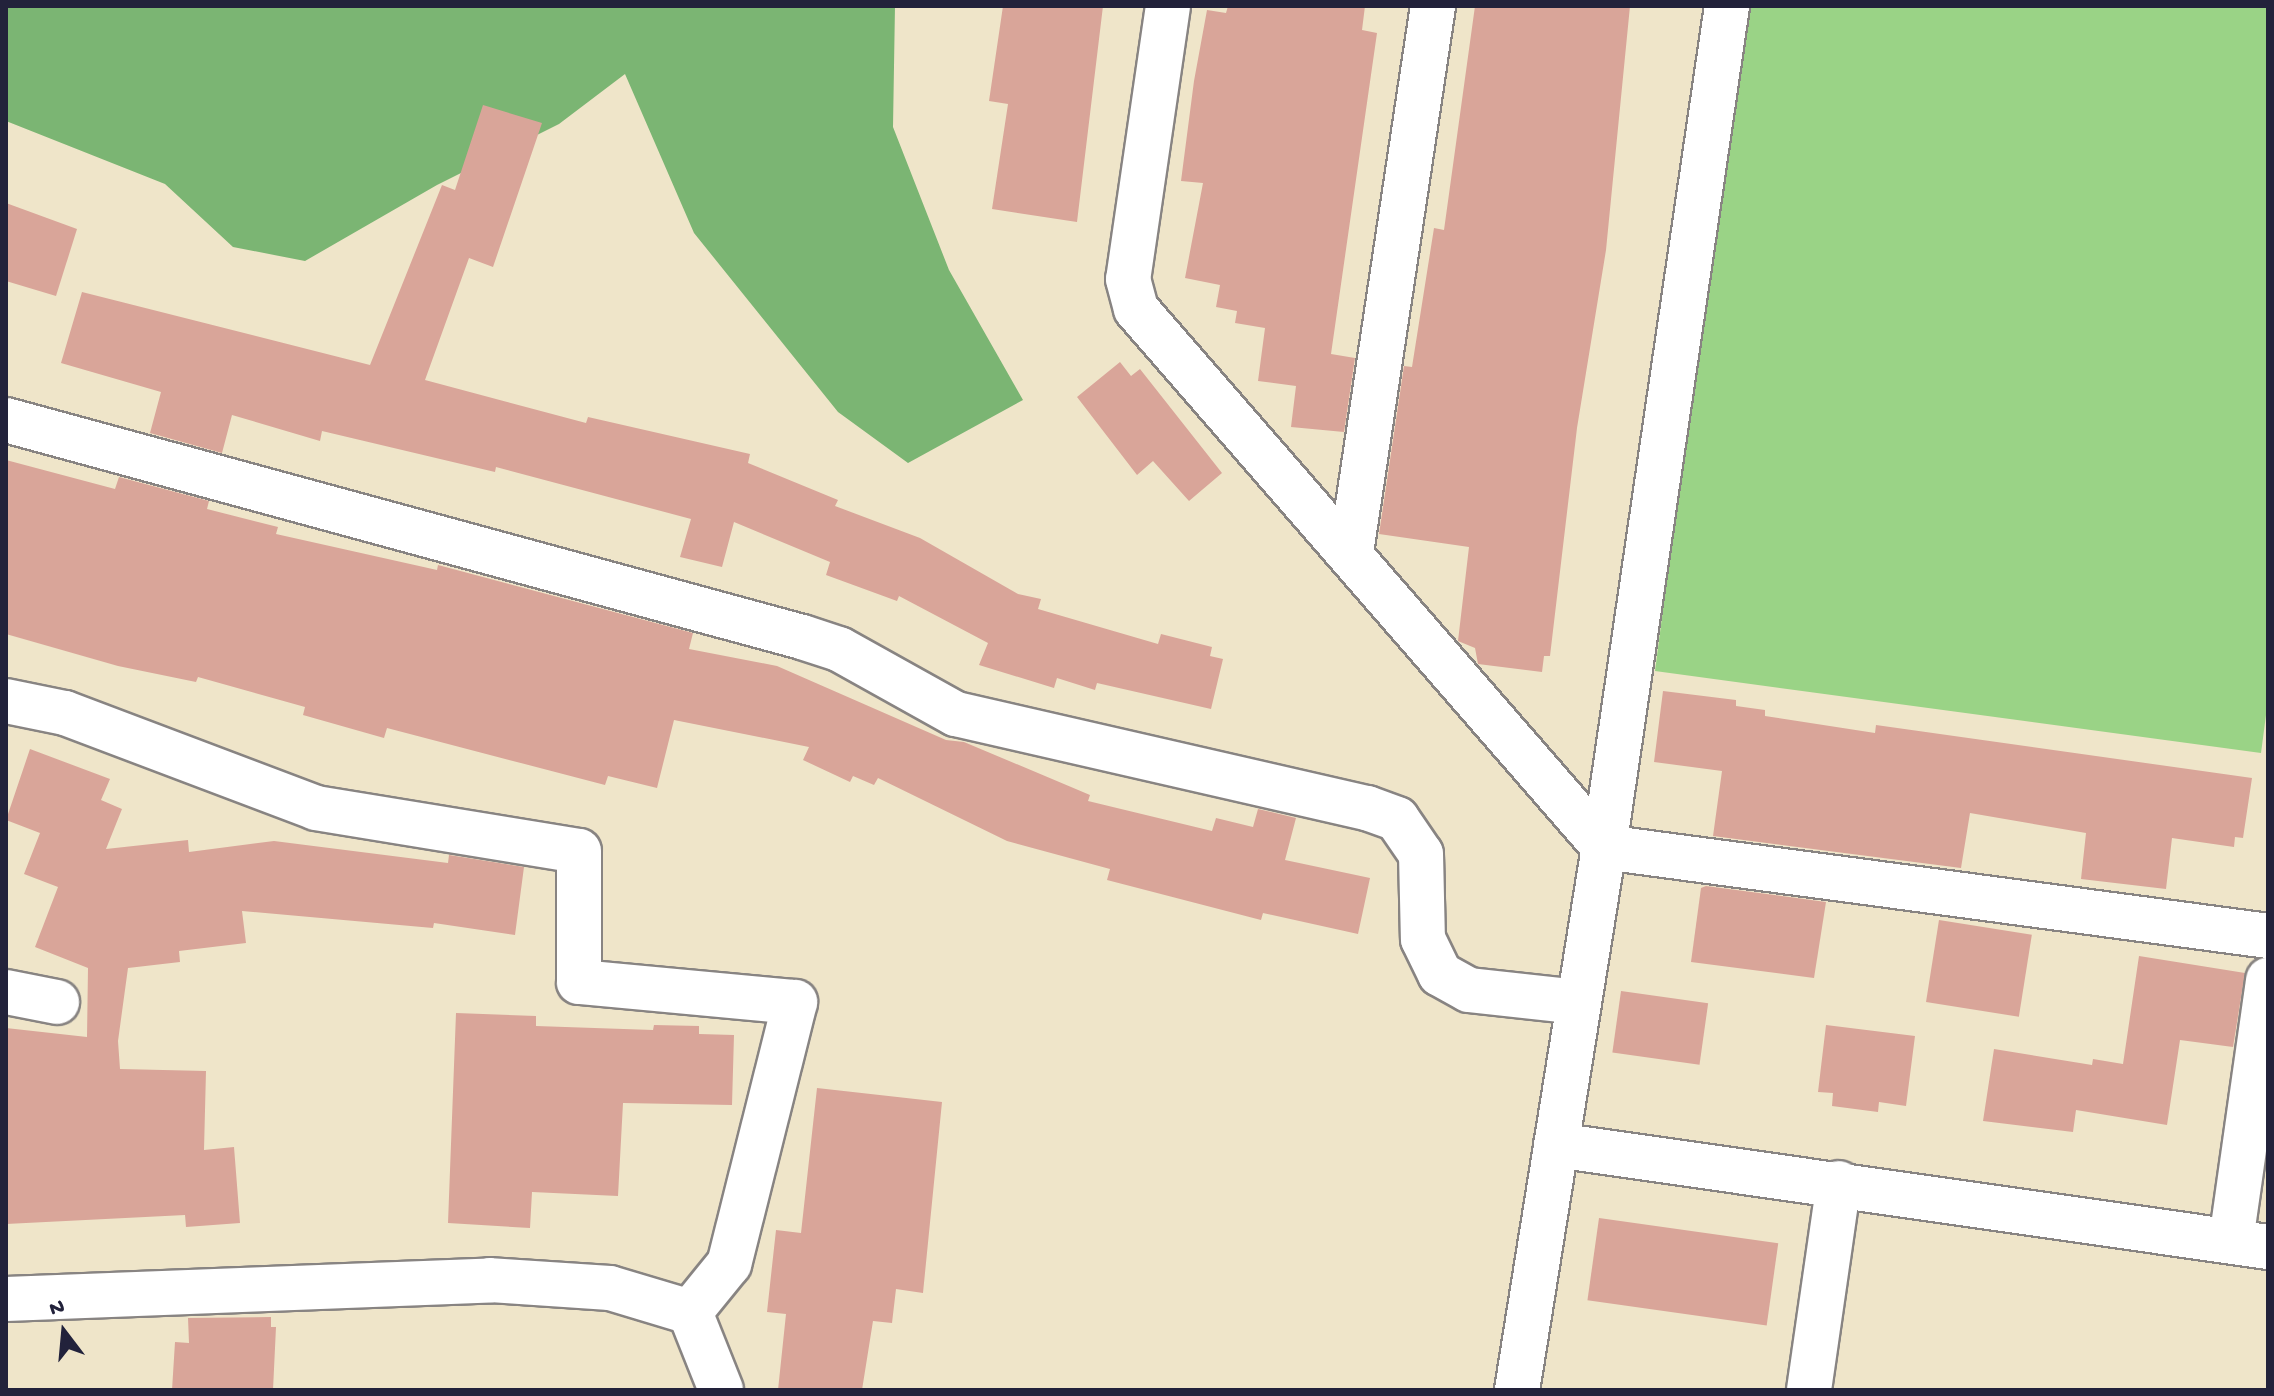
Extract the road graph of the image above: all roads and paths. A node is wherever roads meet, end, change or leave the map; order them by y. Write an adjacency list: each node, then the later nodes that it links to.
1 (1168, 6): 5 (street)
2 (1433, 6): 5 (street)
3 (1727, 6): 7 (street)
4 (6, 420): 12 (street)
5 (1351, 552): 7 (street)
6 (6, 701): 17 (street)
7 (1604, 847): 8 (street); 12 (street)
8 (2268, 936)
9 (2268, 980): 15 (street)
10 (6, 992): 11 (street)
11 (57, 1002)
12 (1578, 1002): 13 (street)
13 (1556, 1145): 14 (street); 19 (street)
14 (1839, 1183): 15 (street); 20 (street)
15 (2250, 1244)
16 (6, 1299): 17 (street)
17 (690, 1312): 18 (street)
18 (721, 1390)
19 (1517, 1390)
20 (1809, 1390)

